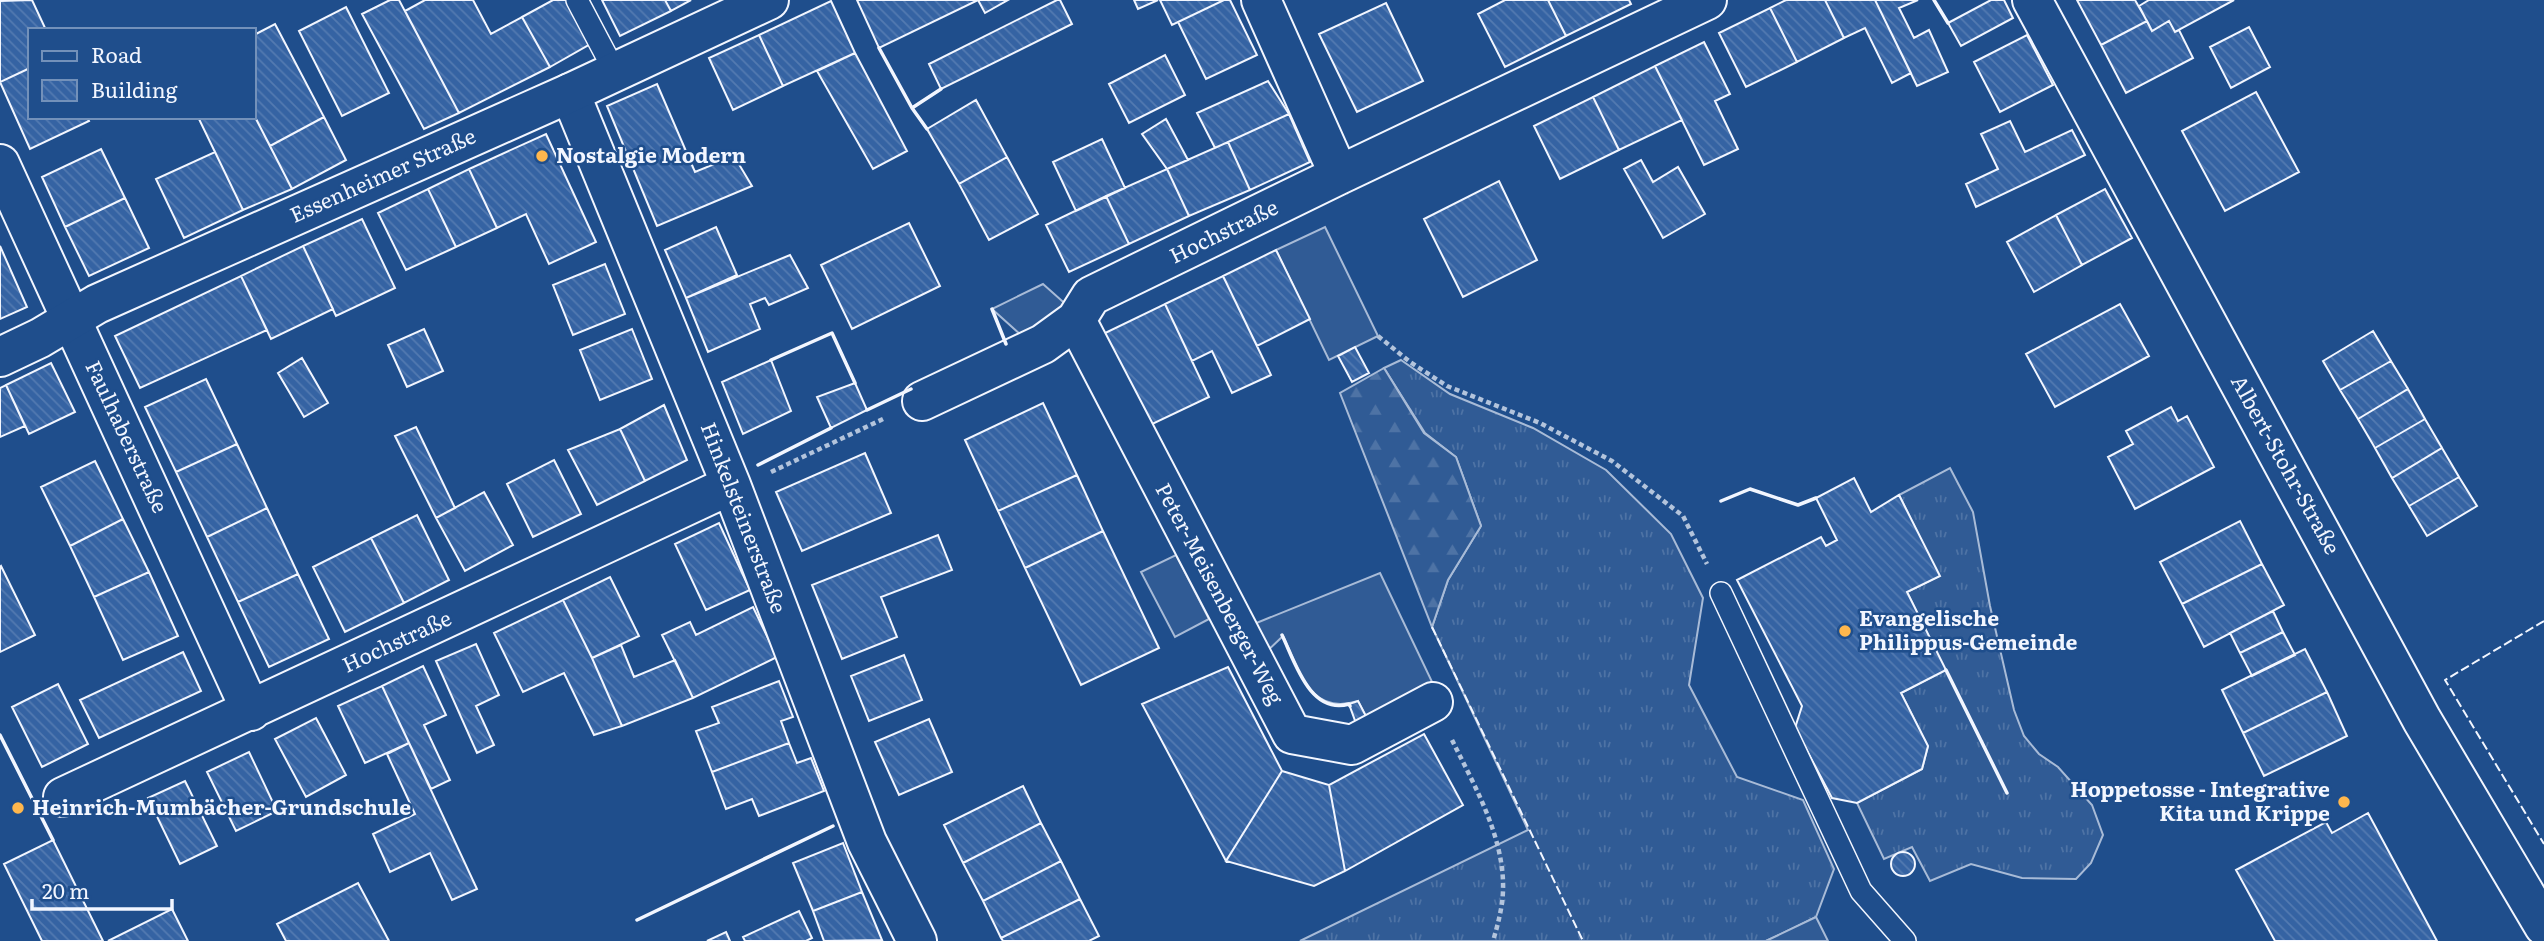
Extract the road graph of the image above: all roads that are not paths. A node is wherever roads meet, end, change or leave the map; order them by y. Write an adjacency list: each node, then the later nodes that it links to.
1 (577, 0): 6 (lane)
2 (769, 0): 6 (street, Essenheimer Straße)
3 (1261, 0): 9 (street)
4 (1707, 0): 9 (street, Hochstraße)
5 (2032, 0): 19 (street, Albert-Stohr-Straße)
6 (615, 72): 7 (street, Essenheimer Straße)
7 (570, 93): 10 (street, Essenheimer Straße); 14 (street, Hinkelsteinerstraße)
8 (0, 164): 10 (street, Faulhaberstraße)
9 (1339, 174): 11 (street, Hochstraße)
10 (71, 319): 12 (street, Essenheimer Straße); 17 (street, Faulhaberstraße)
11 (1076, 320): 13 (street, Hochstraße); 16 (street, Peter-Meisenberger-Weg)
12 (0, 357)
13 (922, 401)
14 (747, 480): 17 (street, Hochstraße); 20 (street, Hinkelsteinerstraße)
15 (1721, 593): 21 (lane)
16 (1433, 702)
17 (251, 710): 18 (street, Hochstraße)
18 (63, 797)
19 (2544, 926)
20 (916, 941)
21 (1905, 941)

